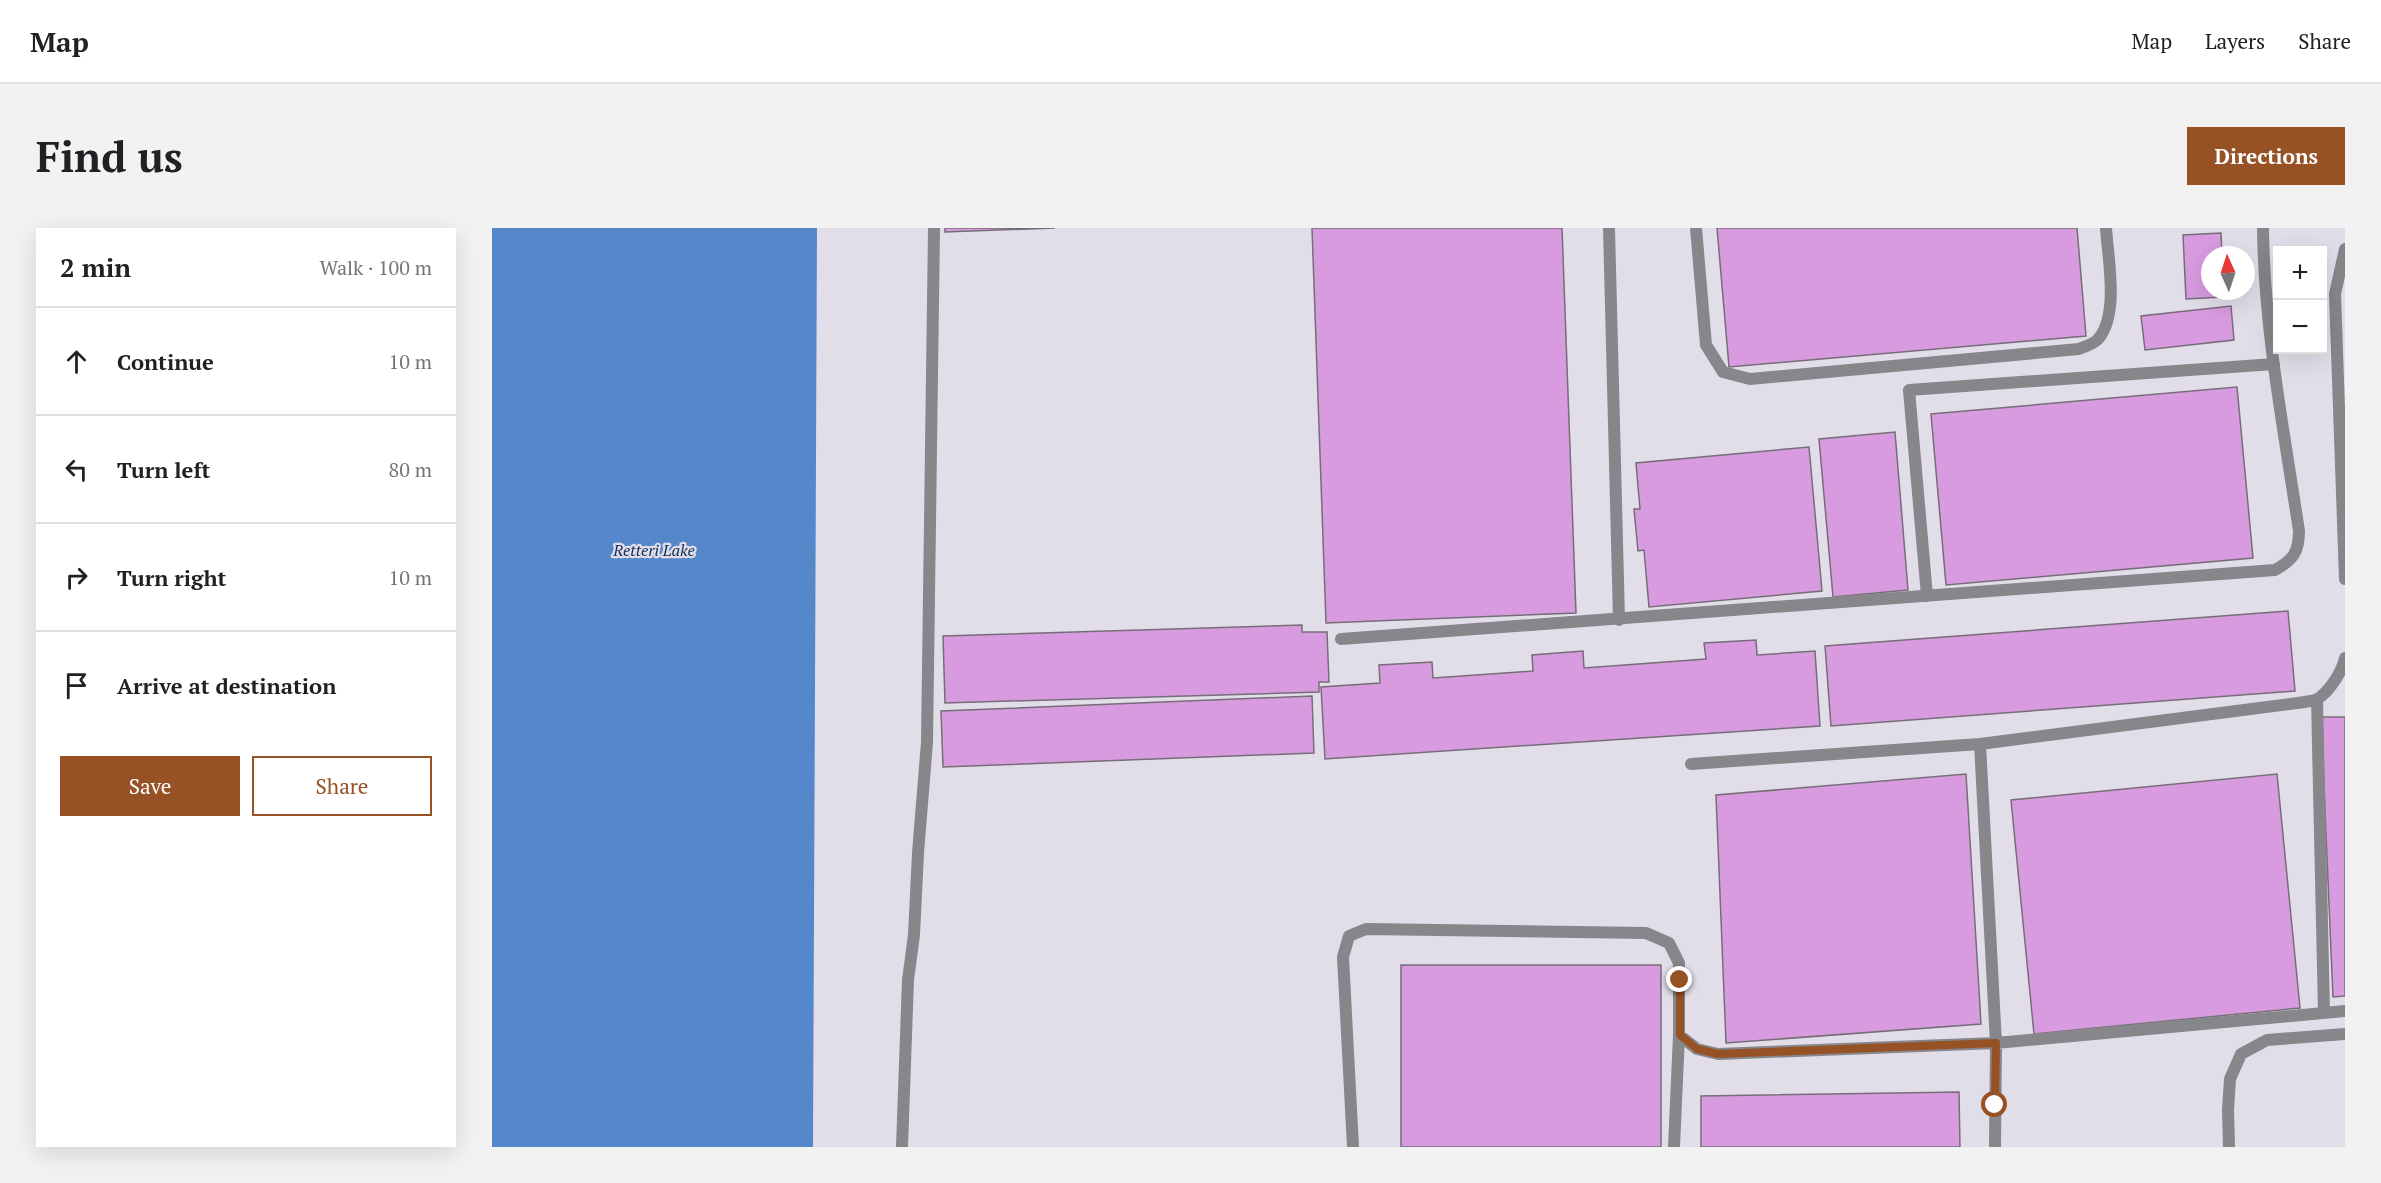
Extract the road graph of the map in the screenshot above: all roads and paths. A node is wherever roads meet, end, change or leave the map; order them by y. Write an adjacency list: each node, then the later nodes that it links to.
1 (934, 228): 21 (street)
2 (1609, 228): 10 (street)
3 (1696, 228): 4 (street)
4 (2106, 228)
5 (2263, 228): 7 (street)
6 (2345, 249): 8 (street)
7 (2274, 364): 9 (street); 9 (street)
8 (2345, 579)
9 (1927, 596): 10 (street)
10 (1619, 620): 11 (street)
11 (1341, 639)
12 (2344, 664): 13 (street)
13 (2317, 699): 14 (street); 17 (street)
14 (1980, 744): 15 (street); 20 (street)
15 (1691, 764)
16 (2345, 1011): 17 (street)
17 (2324, 1012): 20 (street)
18 (2345, 1034): 25 (street)
19 (1680, 1035): 20 (street); 22 (street); 23 (street)
20 (1996, 1043): 24 (street)
21 (902, 1147)
22 (1353, 1147)
23 (1674, 1147)
24 (1995, 1147)
25 (2229, 1147)

